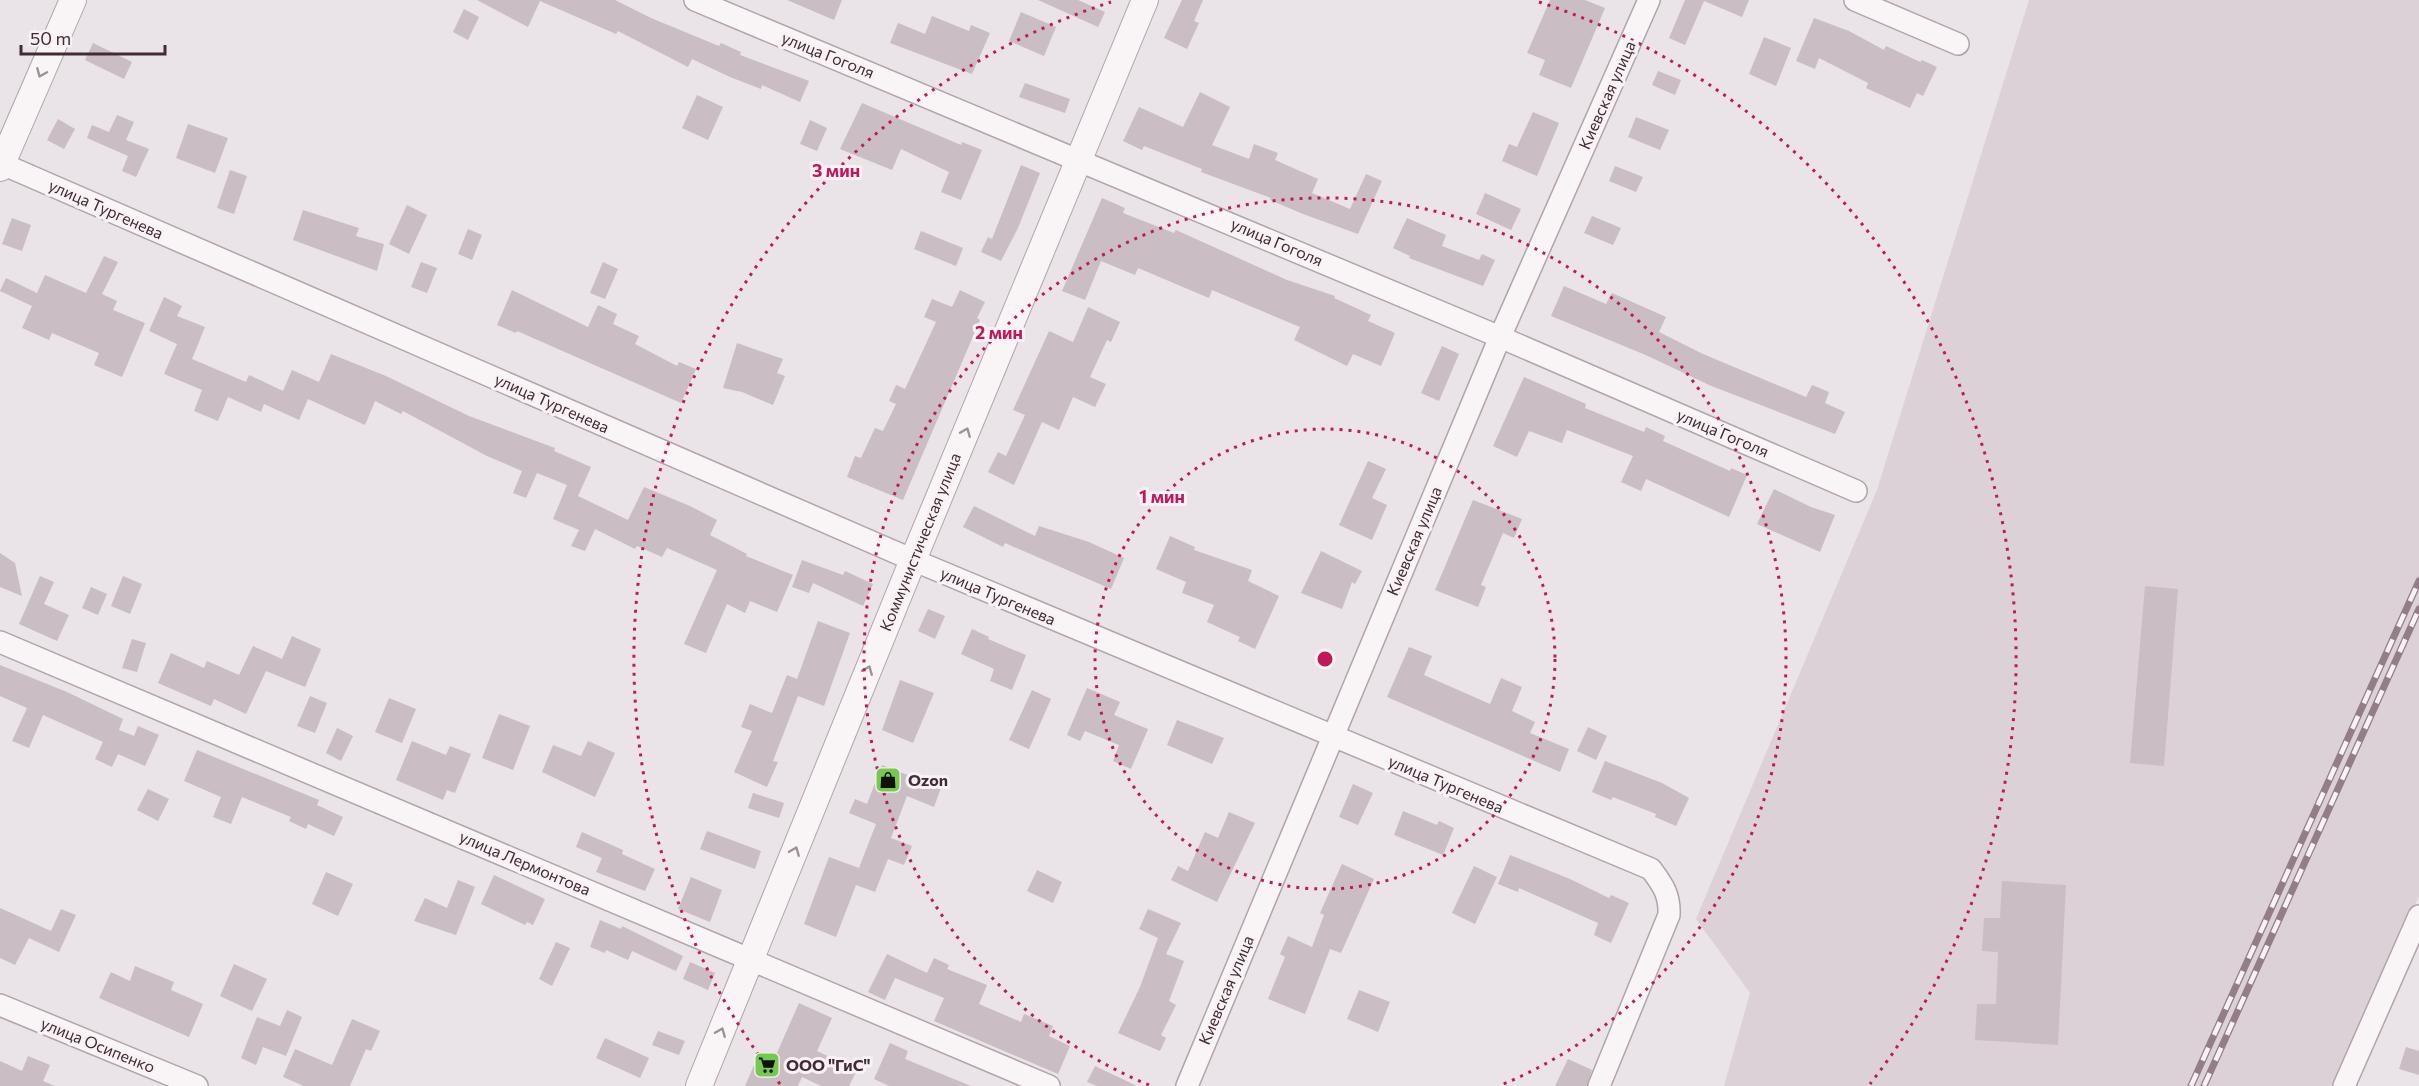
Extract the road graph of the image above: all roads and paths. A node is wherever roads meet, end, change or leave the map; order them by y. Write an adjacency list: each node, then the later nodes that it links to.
1 (73, 0): 8 (street, one-way to 8)
2 (695, 0): 7 (street, улица Гоголя)
3 (1145, 0): 7 (street, Коммунистическая улица)
4 (1649, 0): 9 (street, Киевская улица)
5 (1855, 0): 6 (street)
6 (1958, 44)
7 (1078, 159): 9 (street, улица Гоголя); 11 (street, Коммунистическая улица, one-way to 7)
8 (1, 165): 11 (street, улица Тургенева)
9 (1500, 337): 10 (street, улица Гоголя); 13 (street, Киевская улица)
10 (1856, 491)
11 (913, 560): 13 (street, улица Тургенева); 15 (street, Коммунистическая улица, one-way to 11)
12 (0, 642): 15 (street, улица Лермонтова)
13 (1331, 737): 20 (street, Киевская улица); 21 (street, улица Тургенева)
14 (2419, 916): 22 (street)
15 (751, 958): 18 (street, Коммунистическая улица, one-way to 15); 19 (street, улица Лермонтова)
16 (0, 1005): 17 (street, улица Осипенко)
17 (197, 1086)
18 (699, 1086)
19 (1049, 1086)
20 (1186, 1086)
21 (1599, 1086)
22 (2344, 1086)

